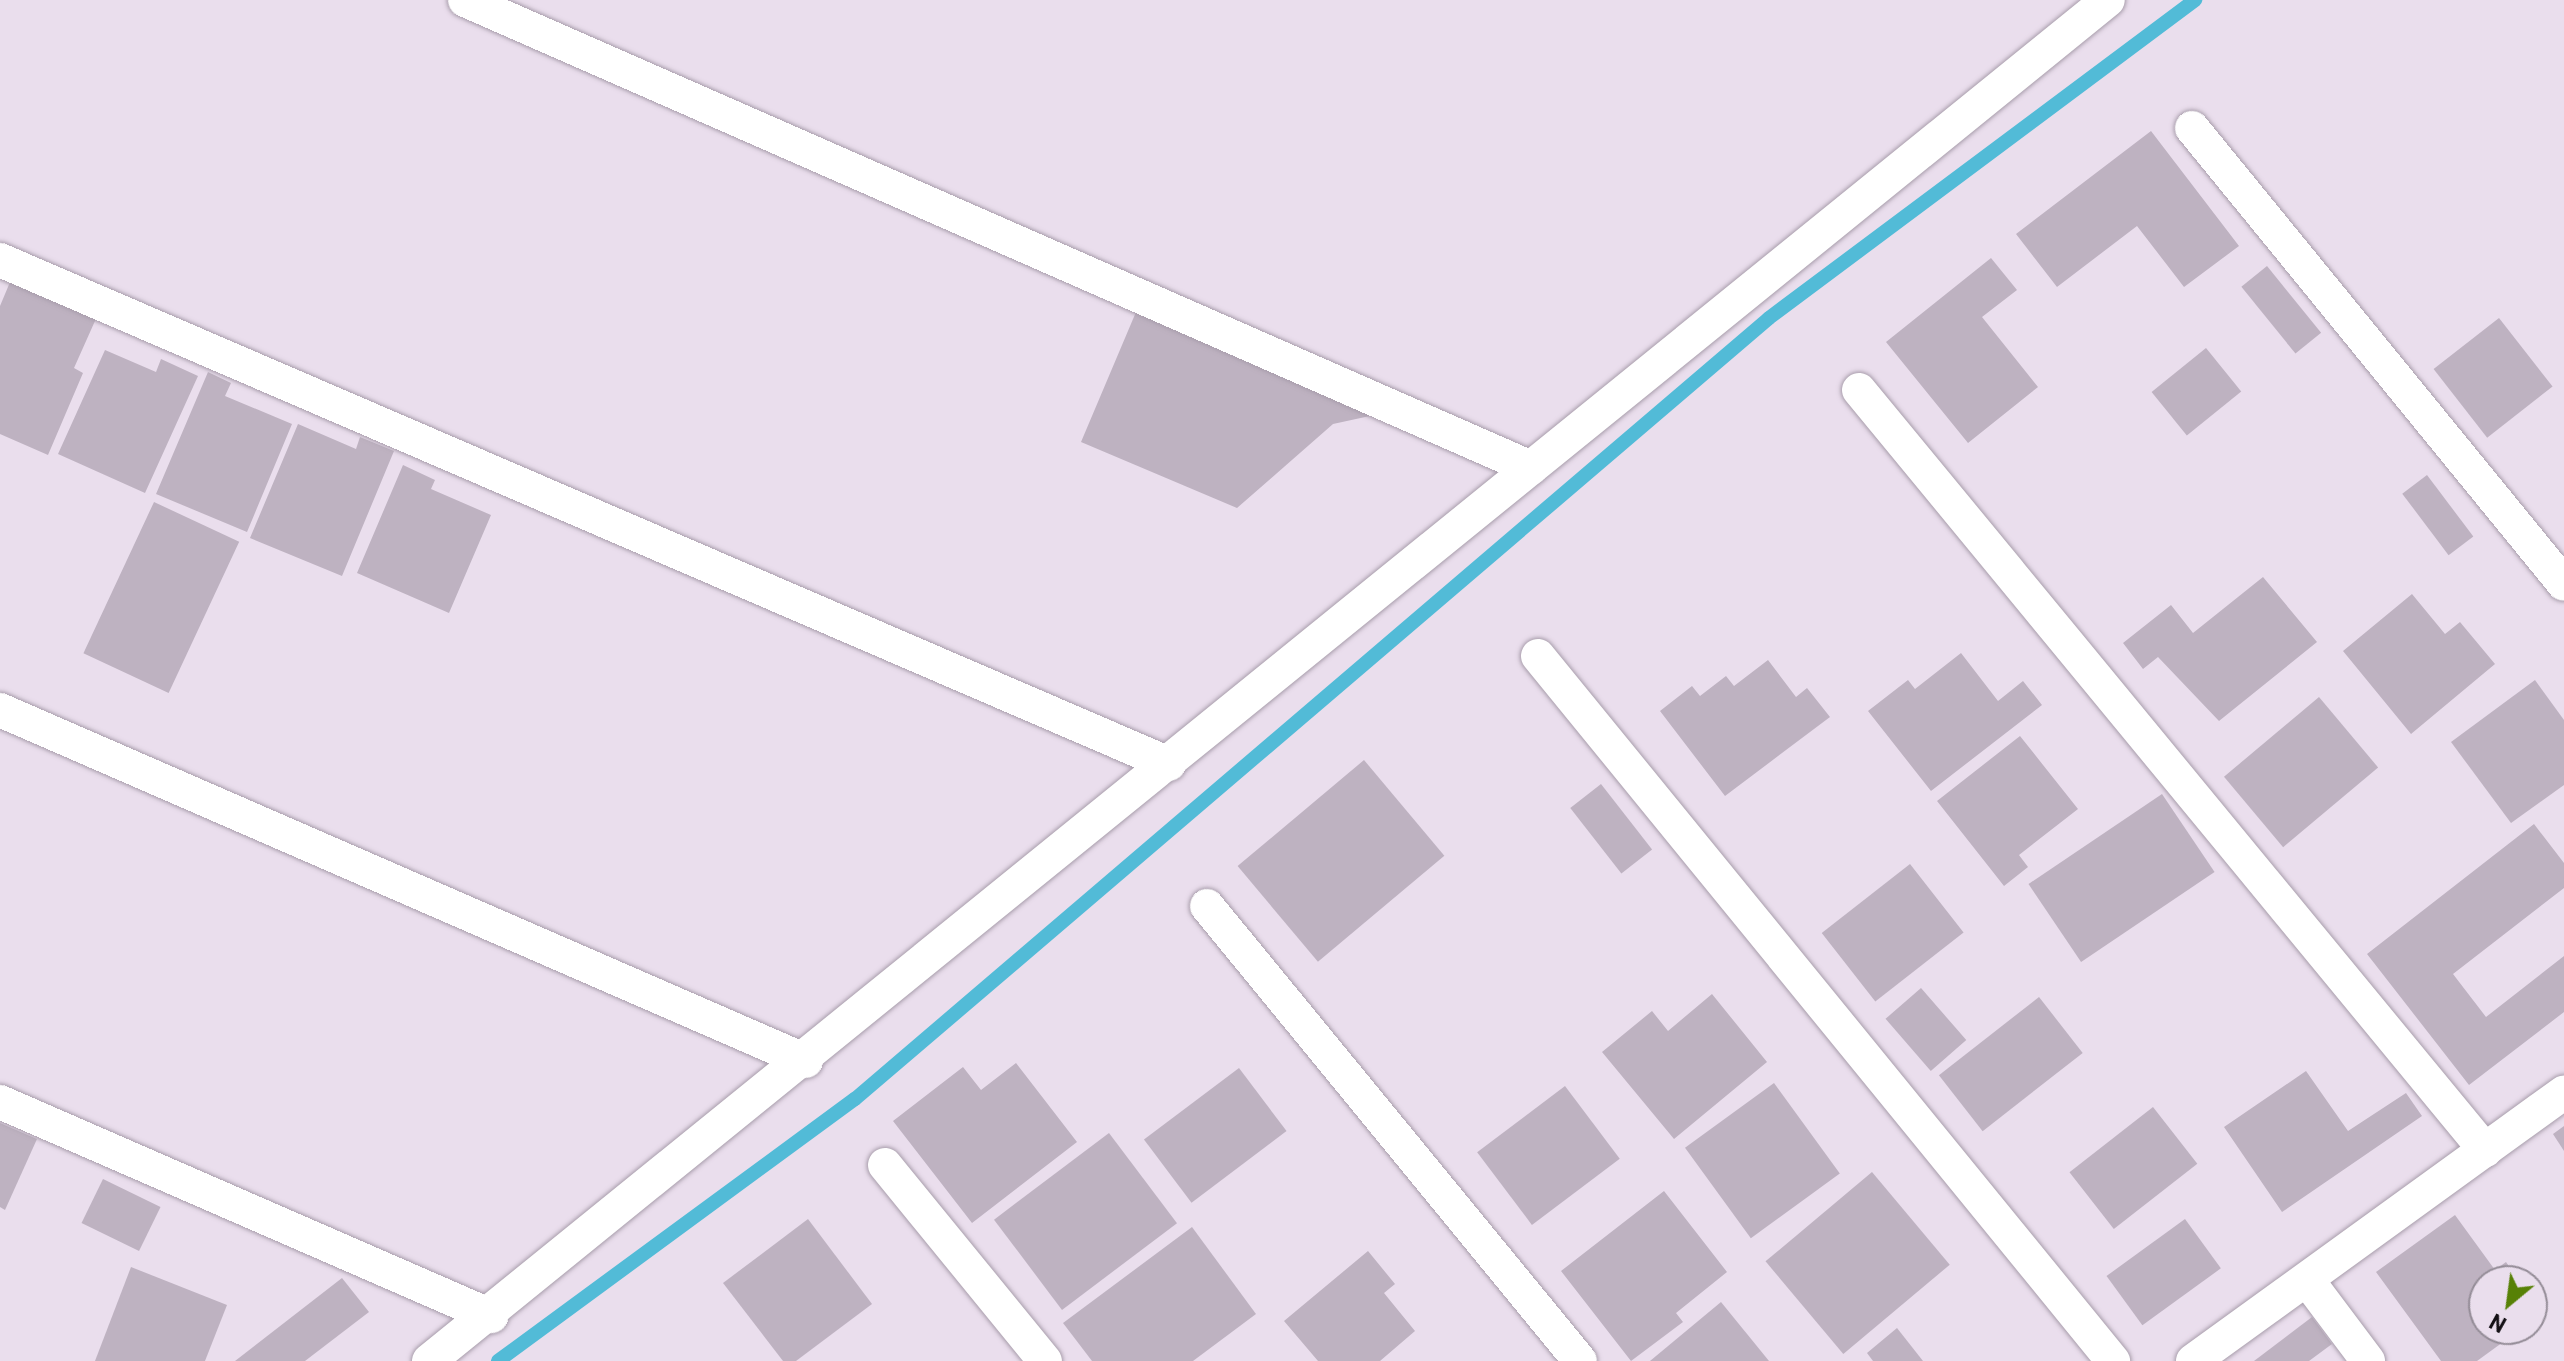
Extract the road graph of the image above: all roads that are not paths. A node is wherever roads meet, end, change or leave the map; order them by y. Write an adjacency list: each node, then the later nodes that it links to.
1 (465, 0): 6 (street)
2 (2108, 0): 6 (street)
3 (2192, 128): 7 (street)
4 (0, 260): 10 (street)
5 (1859, 390): 15 (street)
6 (1531, 468): 10 (street)
7 (2564, 584)
8 (1538, 656): 22 (street)
9 (0, 710): 12 (street)
10 (1169, 764): 12 (street)
11 (1207, 906): 21 (street)
12 (806, 1061): 18 (street)
13 (2564, 1092): 15 (street)
14 (0, 1102): 18 (street)
15 (2485, 1150): 17 (street)
16 (885, 1165): 20 (street)
17 (2308, 1281): 23 (street); 24 (street)
18 (491, 1316): 19 (street)
19 (429, 1361)
20 (1045, 1361)
21 (1580, 1361)
22 (2113, 1361)
23 (2193, 1361)
24 (2368, 1361)

